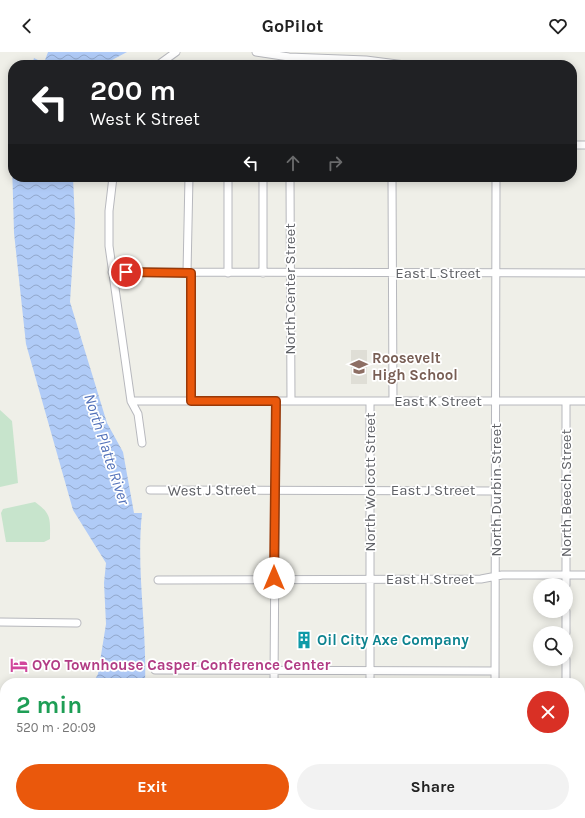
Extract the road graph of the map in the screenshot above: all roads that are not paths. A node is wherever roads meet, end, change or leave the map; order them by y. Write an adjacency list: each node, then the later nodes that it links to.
1 (176, 52): 3 (street)
2 (256, 52): 4 (street)
3 (165, 60)
4 (285, 60)
5 (112, 182): 12 (street)
6 (189, 182): 14 (street)
7 (228, 182): 15 (street)
8 (263, 182): 16 (street)
9 (290, 182): 19 (street, North Center Street)
10 (392, 182): 17 (street, North Wolcott Street)
11 (496, 182): 13 (street, North Durbin Street)
12 (112, 272): 14 (street, East L Street); 20 (street)
13 (496, 272): 17 (street, East L Street); 18 (street, East L Street); 26 (street, North Durbin Street)
14 (189, 273): 15 (street, East L Street); 21 (street)
15 (228, 273): 16 (street, East L Street)
16 (263, 273): 19 (street, East L Street)
17 (392, 273): 19 (street, East L Street); 25 (street, North Wolcott Street)
18 (585, 273)
19 (290, 274): 23 (street, North Center Street)
20 (131, 401): 21 (street, East K Street); 29 (street)
21 (191, 401): 22 (street, East K Street)
22 (276, 401): 23 (street, East K Street); 30 (street)
23 (291, 401): 24 (street, East K Street)
24 (370, 401): 25 (street, East K Street); 32 (street, North Wolcott Street)
25 (393, 401): 26 (street, East K Street)
26 (496, 401): 27 (street, East K Street); 33 (street, North Durbin Street)
27 (566, 401): 28 (street, East K Street); 34 (street, North Beech Street)
28 (585, 401)
29 (142, 443)
30 (275, 489): 31 (street, West J Street); 32 (street, East J Street); 37 (street)
31 (150, 490)
32 (370, 490): 33 (street, East J Street); 38 (street, North Wolcott Street)
33 (496, 491): 36 (street, North Durbin Street)
34 (566, 575): 35 (street, East H Street); 36 (street, East H Street)
35 (585, 575)
36 (495, 576): 38 (street, East H Street); 44 (street, North Durbin Street)
37 (274, 578): 38 (street, East H Street); 39 (street, East H Street); 45 (street)
38 (370, 578): 46 (street, North Wolcott Street)
39 (158, 580)
40 (0, 622): 41 (street)
41 (77, 623)
42 (566, 666): 50 (street)
43 (155, 670): 45 (street)
44 (495, 670): 46 (street); 49 (street, North Durbin Street)
45 (274, 671): 46 (street); 47 (street)
46 (370, 671): 48 (street, North Wolcott Street)
47 (274, 678)
48 (370, 678)
49 (495, 678)
50 (566, 678)

